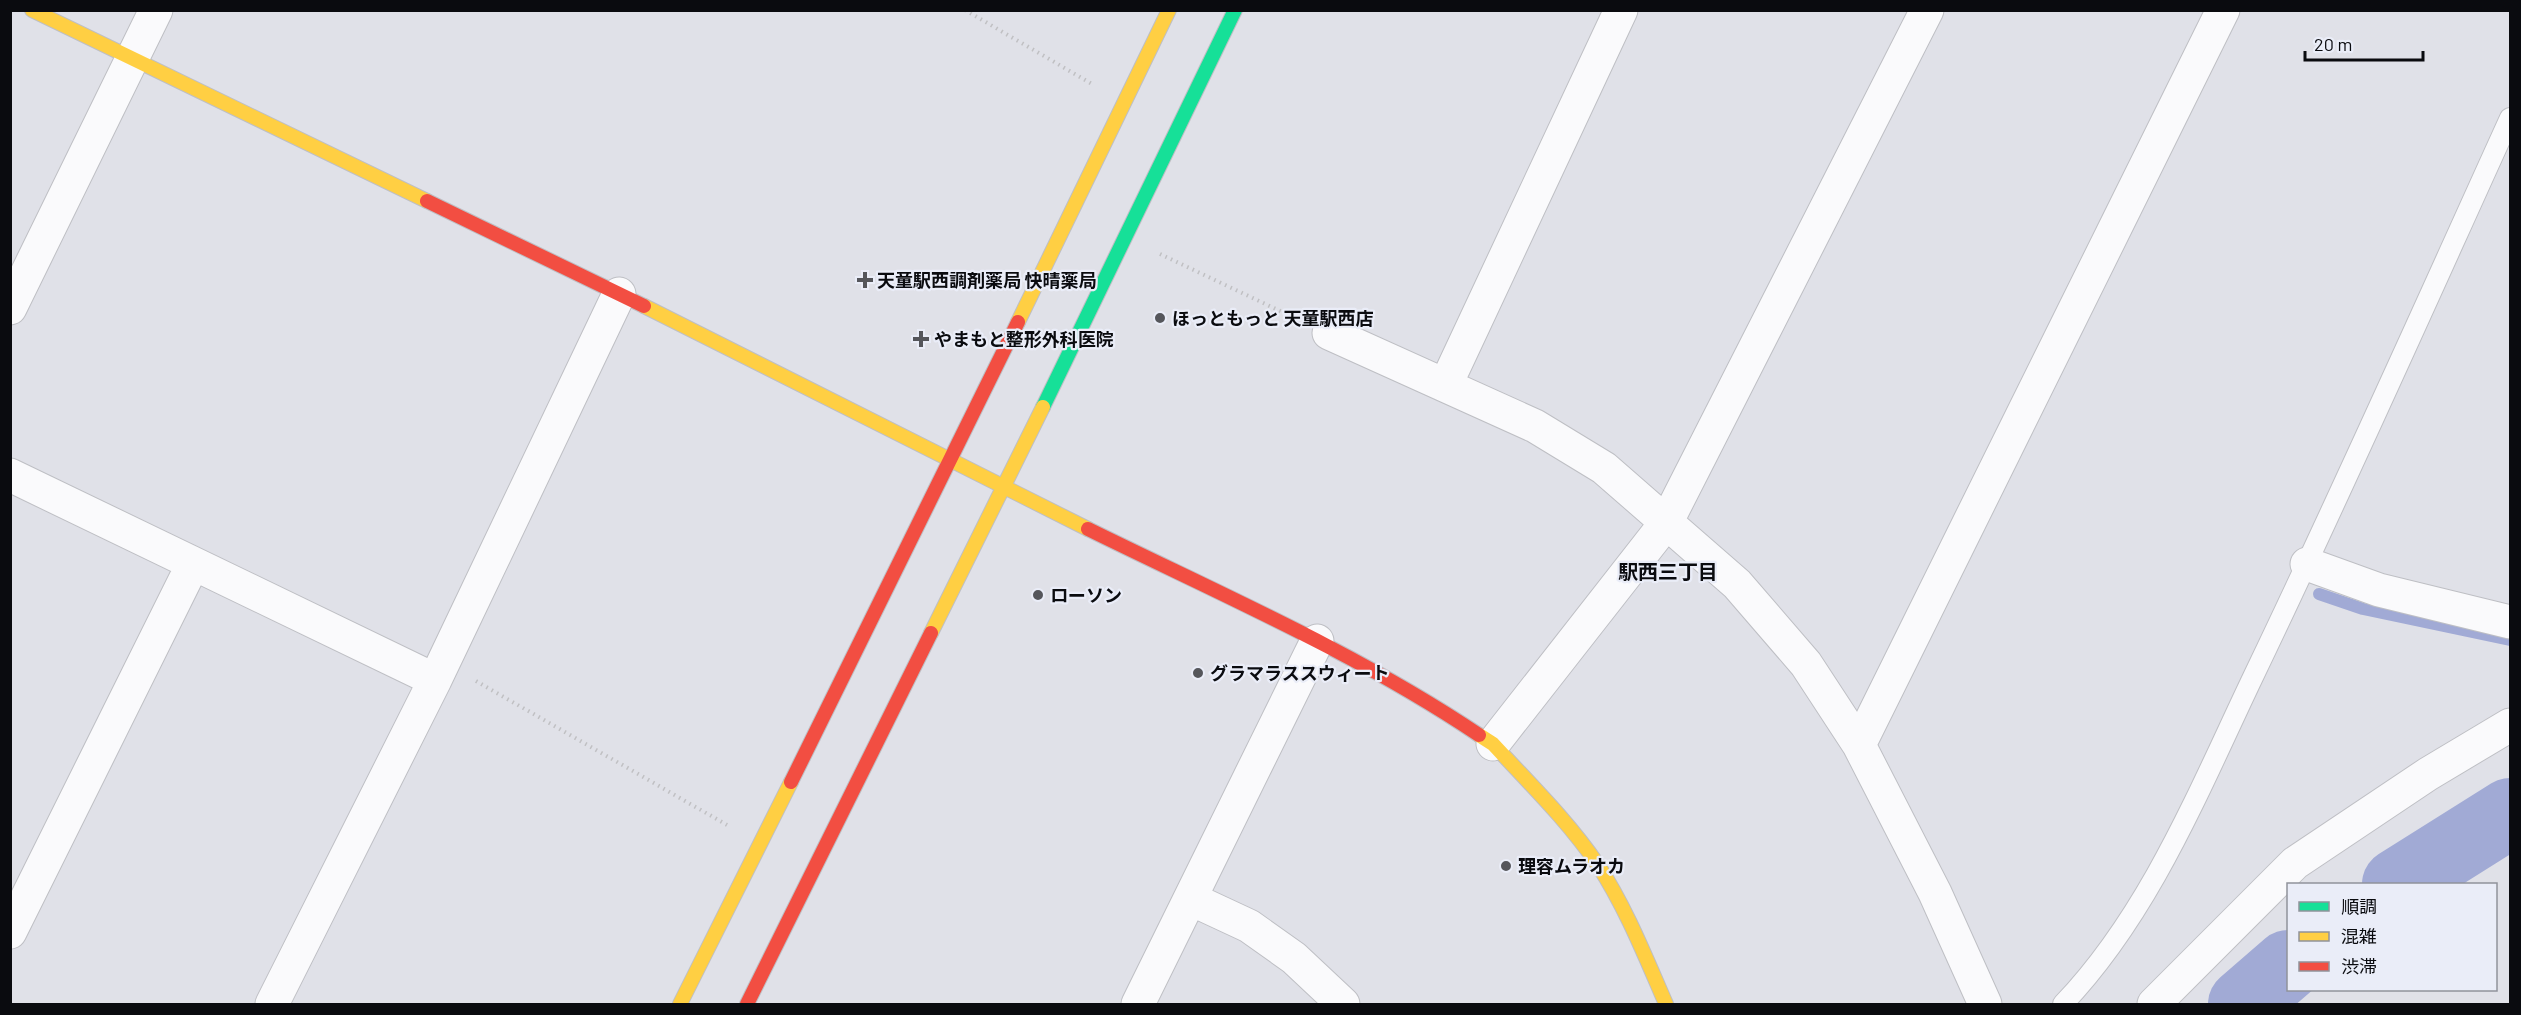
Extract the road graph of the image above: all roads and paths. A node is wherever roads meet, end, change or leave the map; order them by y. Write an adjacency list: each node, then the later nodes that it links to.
1 (32, 10): 9 (street)
2 (156, 10): 9 (street)
3 (965, 10): 10 (path)
4 (1169, 10): 10 (street)
5 (1235, 10): 12 (street)
6 (1621, 10): 16 (street)
7 (1927, 10): 20 (street)
8 (2223, 10): 28 (street)
9 (134, 58): 13 (street); 14 (street)
10 (1125, 104): 17 (street)
11 (2511, 118): 22 (lane)
12 (1126, 239): 15 (path); 19 (street)
13 (619, 294): 17 (street); 25 (street)
14 (10, 308)
15 (1329, 333): 16 (street)
16 (1446, 384): 20 (street)
17 (950, 462): 19 (street); 29 (street)
18 (10, 476): 21 (street)
19 (1004, 486): 24 (street); 34 (street)
20 (1666, 524): 27 (street); 28 (street)
21 (193, 564): 25 (street); 31 (street)
22 (2307, 564): 23 (street); 39 (lane)
23 (2511, 622)
24 (1317, 641): 27 (street); 30 (street)
25 (439, 671): 29 (path); 32 (street)
26 (2511, 725): 40 (street)
27 (1492, 744): 37 (street)
28 (1859, 746): 38 (street)
29 (762, 844): 33 (street)
30 (1191, 899): 35 (street); 36 (street)
31 (10, 932)
32 (272, 1005)
33 (680, 1005)
34 (747, 1005)
35 (1138, 1005)
36 (1343, 1005)
37 (1666, 1005)
38 (1985, 1005)
39 (2063, 1005)
40 (2154, 1005)

